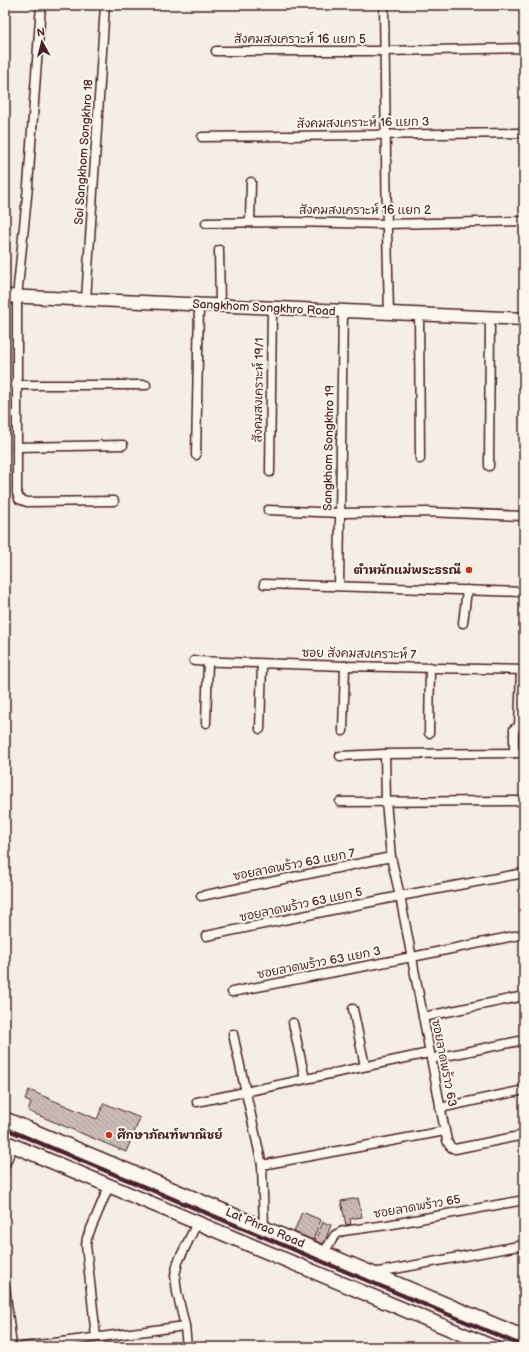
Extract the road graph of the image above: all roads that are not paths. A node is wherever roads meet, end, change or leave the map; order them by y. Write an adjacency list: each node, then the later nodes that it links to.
1 (41, 5): 16 (street)
2 (105, 5): 17 (street, Soi Sangkhom Songkhro 18)
3 (384, 5): 6 (street)
4 (524, 48): 6 (street, สังคมสงเคราะห์ 16 แยก 5)
5 (216, 51): 6 (street, สังคมสงเคราะห์ 16 แยก 5)
6 (384, 52): 8 (street)
7 (524, 133): 8 (street, สังคมสงเคราะห์ 16 แยก 3)
8 (385, 135): 9 (street, สังคมสงเคราะห์ 16 แยก 3); 14 (street)
9 (202, 137)
10 (251, 182): 12 (street)
11 (524, 221): 14 (street, สังคมสงเคราะห์ 16 แยก 2)
12 (250, 222): 13 (street, สังคมสงเคราะห์ 16 แยก 2); 14 (street, สังคมสงเคราะห์ 16 แยก 2)
13 (206, 223)
14 (387, 224): 22 (street)
15 (220, 250): 19 (street)
16 (11, 297): 17 (main road, Sangkhom Songkhro Road); 26 (street)
17 (86, 300): 18 (main road, Sangkhom Songkhro Road)
18 (199, 305): 19 (main road, Sangkhom Songkhro Road); 30 (street)
19 (220, 306): 20 (main road, Sangkhom Songkhro Road)
20 (272, 308): 21 (main road, Sangkhom Songkhro Road); 33 (street, สังคมสงเคราะห์ 19/1)
21 (343, 311): 22 (main road, Sangkhom Songkhro Road); 36 (street, Sangkhom Songkhro 19)
22 (389, 313): 23 (main road, Sangkhom Songkhro Road)
23 (418, 314): 24 (main road, Sangkhom Songkhro Road); 31 (street)
24 (490, 317): 25 (main road, Sangkhom Songkhro Road); 32 (street)
25 (524, 319)
26 (16, 385): 27 (street); 29 (street)
27 (146, 385)
28 (123, 445): 29 (street)
29 (16, 447): 34 (street)
30 (196, 455)
31 (420, 459)
32 (489, 466)
33 (270, 472)
34 (114, 501)
35 (268, 510): 36 (street)
36 (340, 513): 37 (street); 39 (street, Sangkhom Songkhro 19)
37 (524, 516)
38 (264, 584): 39 (street)
39 (339, 586): 40 (street)
40 (467, 590): 41 (street); 42 (street)
41 (524, 592)
42 (463, 623)
43 (194, 661): 44 (street, ซอย สังคมสงเคราะห์ 7)
44 (208, 662): 45 (street, ซอย สังคมสงเคราะห์ 7); 49 (street)
45 (262, 664): 46 (street, ซอย สังคมสงเคราะห์ 7); 50 (street)
46 (345, 666): 47 (street, ซอย สังคมสงเคราะห์ 7); 51 (street)
47 (430, 667): 48 (street, ซอย สังคมสงเคราะห์ 7); 52 (street)
48 (522, 670): 53 (street)
49 (206, 723)
50 (260, 729)
51 (343, 731)
52 (429, 733)
53 (514, 753): 54 (street); 55 (street)
54 (384, 754): 56 (street); 57 (street, ซอยลาดพร้าว 63)
55 (524, 754)
56 (340, 756)
57 (386, 801): 58 (street); 59 (street); 60 (street, ซอยลาดพร้าว 63)
58 (524, 801)
59 (340, 802)
60 (391, 857): 62 (street, ซอยลาดพร้าว 63 แยก 7); 63 (street, ซอยลาดพร้าว 63)
61 (524, 873): 63 (street, ซอยลาดพร้าว 63 แยก 5)
62 (201, 896)
63 (400, 896): 65 (street, ซอยลาดพร้าว 63 แยก 5); 66 (street, ซอยลาดพร้าว 63)
64 (524, 934): 66 (street, ซอยลาดพร้าว 63 แยก 3)
65 (206, 936)
66 (412, 958): 67 (street, ซอยลาดพร้าว 63 แยก 3); 70 (street, ซอยลาดพร้าว 63)
67 (232, 992)
68 (524, 996): 70 (street)
69 (354, 1009): 75 (street)
70 (423, 1017): 74 (street, ซอยลาดพร้าว 63)
71 (293, 1023): 76 (street)
72 (233, 1034): 78 (street)
73 (524, 1040): 74 (street)
74 (430, 1056): 75 (street); 80 (street, ซอยลาดพร้าว 63)
75 (365, 1066): 76 (street)
76 (305, 1079): 78 (street)
77 (524, 1090): 80 (street)
78 (246, 1092): 79 (street); 86 (street)
79 (196, 1102)
80 (440, 1108): 82 (street, ซอยลาดพร้าว 63)
81 (5, 1119): 90 (main road, Lat Phrao Road)
82 (445, 1131): 83 (street, ซอยลาดพร้าว 63); 86 (street)
83 (524, 1135)
84 (9, 1144): 85 (street); 87 (main road, Lat Phrao Road)
85 (5, 1165)
86 (262, 1165): 90 (street)
87 (109, 1186): 89 (main road, Lat Phrao Road); 96 (street)
88 (524, 1200): 92 (street, ซอยลาดพร้าว 65)
89 (197, 1223): 95 (street); 101 (main road, Lat Phrao Road)
90 (264, 1227): 92 (main road, Lat Phrao Road)
91 (524, 1246): 93 (street)
92 (324, 1252): 93 (main road, Lat Phrao Road)
93 (372, 1273): 97 (main road, Lat Phrao Road)
94 (5, 1286): 98 (street)
95 (185, 1326): 96 (street); 100 (street)
96 (96, 1337): 99 (street)
97 (524, 1337)
98 (12, 1347)
99 (23, 1347)
100 (187, 1347)
101 (492, 1347)

